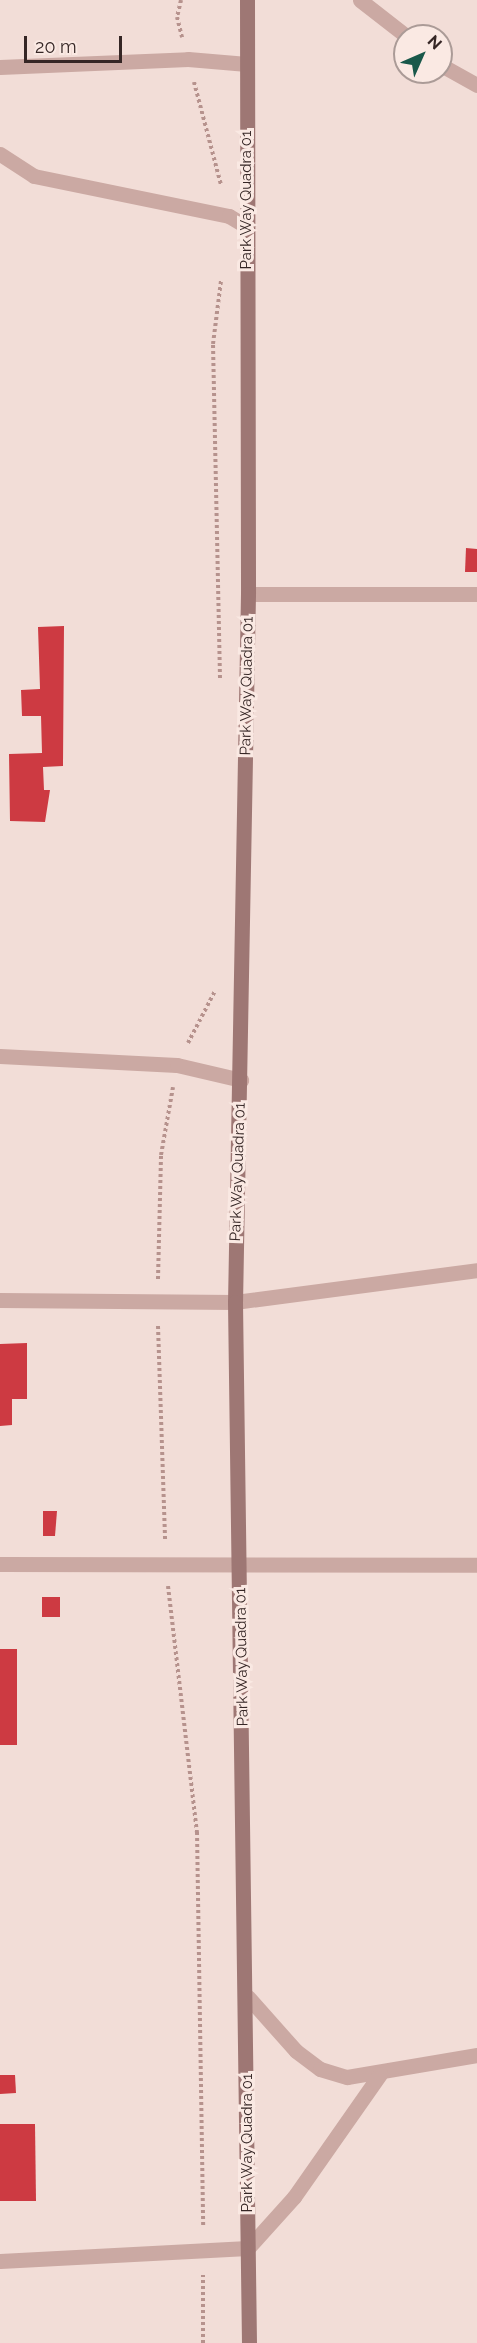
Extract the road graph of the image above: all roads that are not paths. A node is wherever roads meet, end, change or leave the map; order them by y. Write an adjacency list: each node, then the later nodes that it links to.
1 (247, 0): 4 (street, Park Way Quadra 01)
2 (360, 0): 3 (street)
3 (393, 26)
4 (247, 64): 5 (street); 9 (street, Park Way Quadra 01)
5 (0, 67)
6 (453, 72): 7 (street)
7 (477, 85)
8 (0, 154): 9 (street)
9 (247, 227): 10 (street, Park Way Quadra 01)
10 (248, 594): 11 (street); 13 (street, Park Way Quadra 01)
11 (477, 594)
12 (0, 1056): 13 (street)
13 (241, 1080): 16 (street, Park Way Quadra 01)
14 (477, 1270): 16 (street)
15 (0, 1300): 16 (street)
16 (235, 1302): 19 (street, Park Way Quadra 01)
17 (0, 1564): 19 (street)
18 (477, 1565): 19 (street)
19 (241, 1567): 20 (street, Park Way Quadra 01)
20 (248, 1997): 22 (street); 23 (street, Park Way Quadra 01)
21 (477, 2055): 22 (street)
22 (380, 2074): 23 (street)
23 (248, 2248): 24 (street); 25 (street, Park Way Quadra 01)
24 (0, 2261)
25 (249, 2343)

